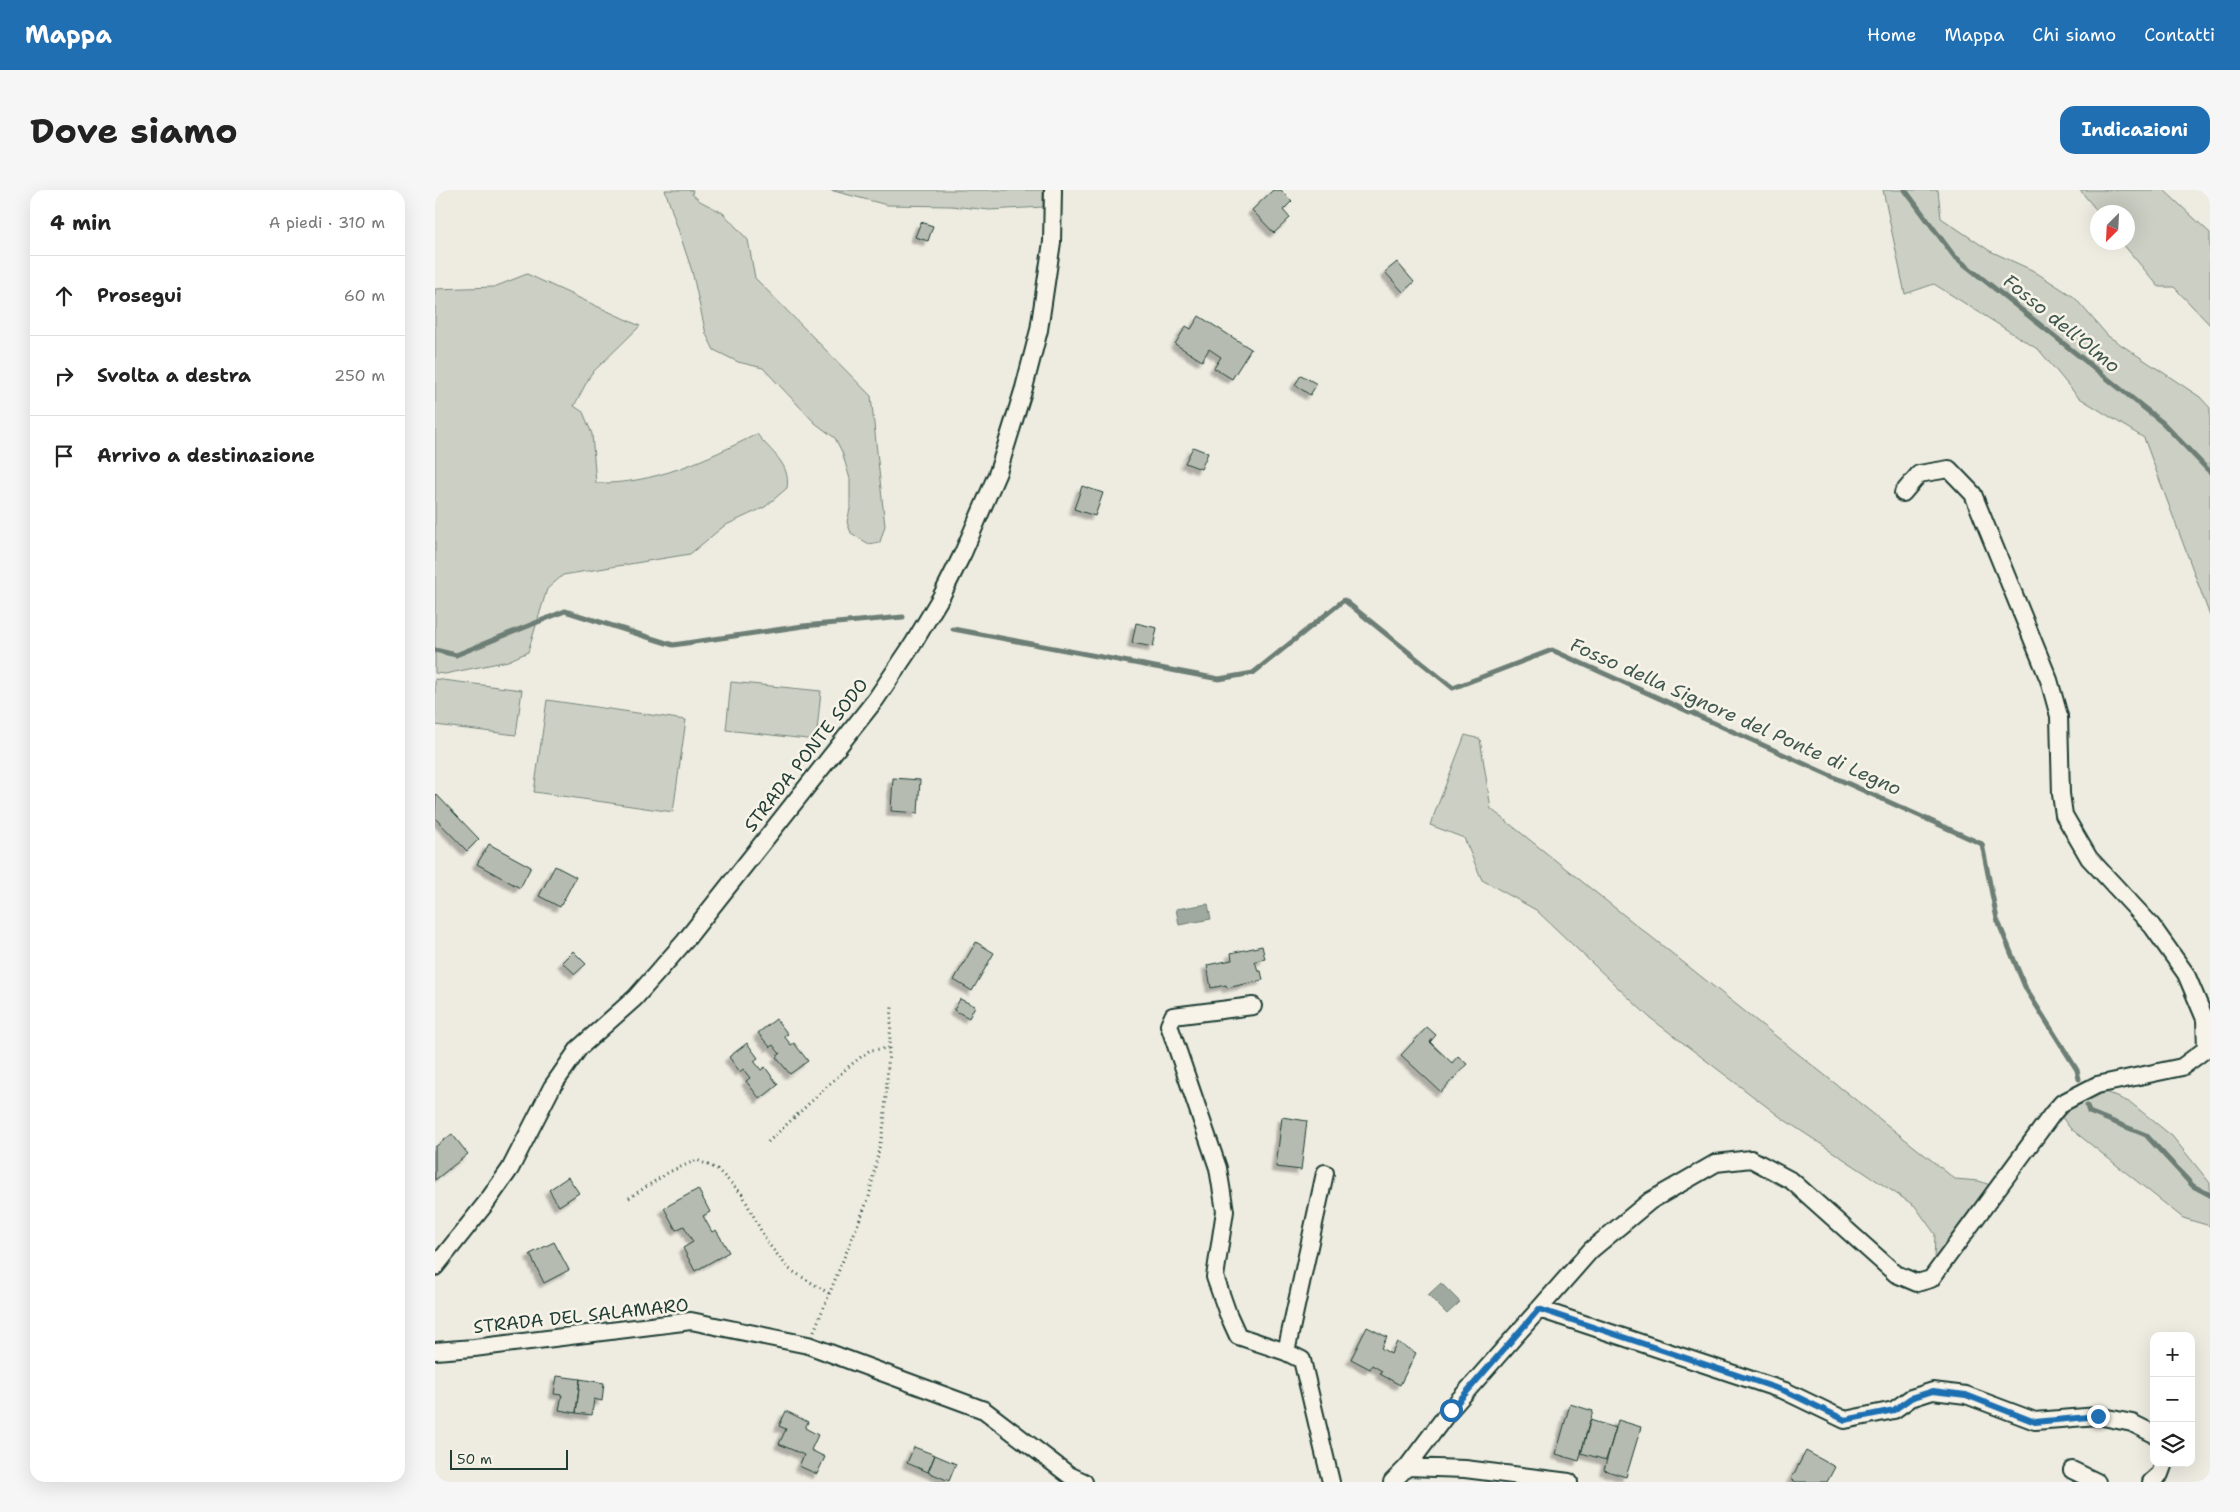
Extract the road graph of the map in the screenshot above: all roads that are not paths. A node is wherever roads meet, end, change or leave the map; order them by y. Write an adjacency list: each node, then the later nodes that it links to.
1 (1053, 190): 5 (street, STRADA PONTE SODO)
2 (1903, 492): 6 (street)
3 (1253, 1006): 8 (street)
4 (1325, 1173): 8 (street)
5 (435, 1267)
6 (1539, 1309): 9 (street); 11 (street)
7 (435, 1351): 13 (street, STRADA DEL SALAMARO)
8 (1286, 1352): 14 (street)
9 (2150, 1432)
10 (2163, 1467): 18 (street)
11 (1407, 1468): 15 (street); 16 (street)
12 (2072, 1470): 17 (street)
13 (1084, 1482)
14 (1331, 1482)
15 (1392, 1482)
16 (1569, 1482)
17 (2097, 1482)
18 (2151, 1482)

